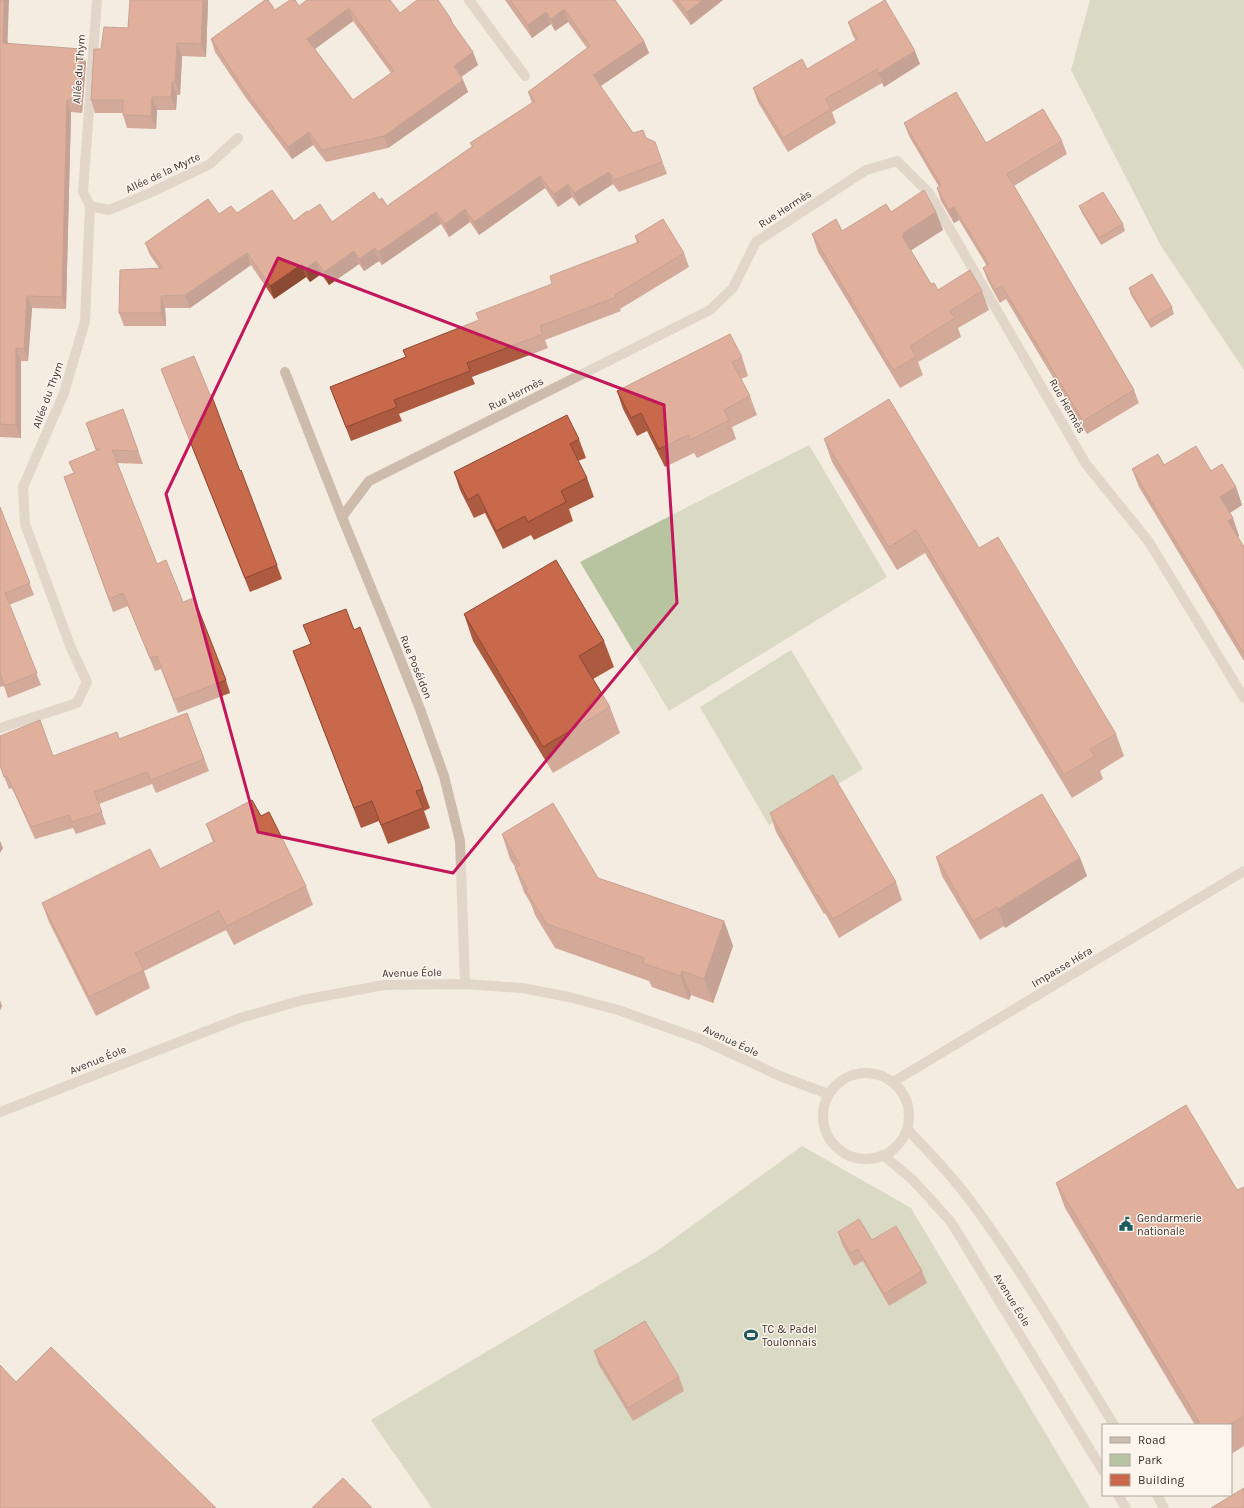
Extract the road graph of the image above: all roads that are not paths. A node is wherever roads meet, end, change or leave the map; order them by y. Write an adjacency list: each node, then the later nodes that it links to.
1 (97, 0): 5 (street, Allée du Thym)
2 (469, 0): 3 (street)
3 (525, 76)
4 (238, 138): 5 (street, Allée de la Myrte)
5 (90, 206): 9 (street, Allée du Thym)
6 (285, 372): 7 (street, Rue Poséidon)
7 (342, 517): 8 (street, Rue Hermès); 11 (street, Rue Poséidon)
8 (1244, 698)
9 (0, 728)
10 (1244, 871): 12 (street, Impasse Héra)
11 (465, 984): 13 (street, Avenue Éole); 14 (street, Avenue Éole)
12 (892, 1082): 13 (street); 15 (street)
13 (828, 1094): 16 (street)
14 (0, 1112)
15 (907, 1129): 16 (street); 17 (street, Avenue Éole)
16 (883, 1155): 18 (street, Avenue Éole)
17 (1113, 1424)
18 (1102, 1469)
19 (1119, 1496): 21 (street)
20 (1157, 1496): 22 (street)
21 (1126, 1508)
22 (1164, 1508)

